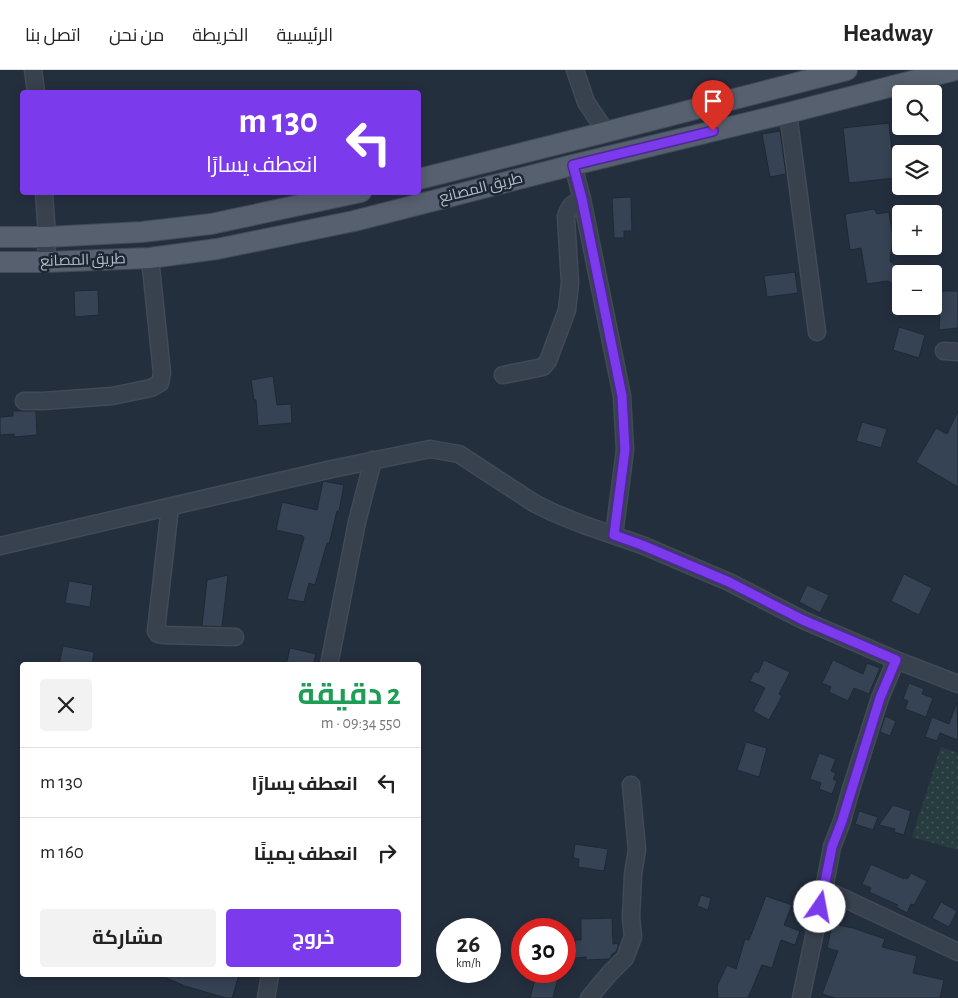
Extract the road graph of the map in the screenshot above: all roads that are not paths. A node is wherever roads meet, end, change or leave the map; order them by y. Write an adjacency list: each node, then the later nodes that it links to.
1 (33, 70): 5 (street)
2 (575, 70): 7 (street)
3 (848, 70): 7 (main road, طريق المصانع)
4 (955, 70): 6 (main road, طريق المصانع)
5 (36, 90)
6 (788, 113): 8 (main road, طريق المصانع); 18 (street)
7 (606, 132): 9 (main road, طريق المصانع)
8 (573, 165): 12 (street); 15 (main road, طريق المصانع)
9 (421, 178)
10 (44, 195): 14 (street)
11 (347, 195): 14 (main road, طريق المصانع)
12 (582, 199): 19 (street); 23 (street)
13 (0, 237): 14 (main road, طريق المصانع)
14 (47, 237): 17 (street)
15 (150, 258): 17 (main road, طريق المصانع); 20 (street)
16 (0, 262): 17 (main road, طريق المصانع)
17 (46, 262)
18 (817, 332)
19 (503, 376)
20 (24, 401)
21 (373, 460): 22 (street); 23 (street); 27 (street)
22 (170, 507): 24 (street); 25 (street)
23 (614, 535): 26 (street)
24 (0, 546)
25 (235, 637)
26 (896, 660): 28 (street); 30 (street)
27 (330, 662)
28 (958, 684)
29 (631, 785): 34 (street)
30 (824, 889): 31 (street); 35 (street)
31 (958, 952)
32 (270, 977): 33 (street)
33 (266, 998)
34 (589, 998)
35 (801, 998)

